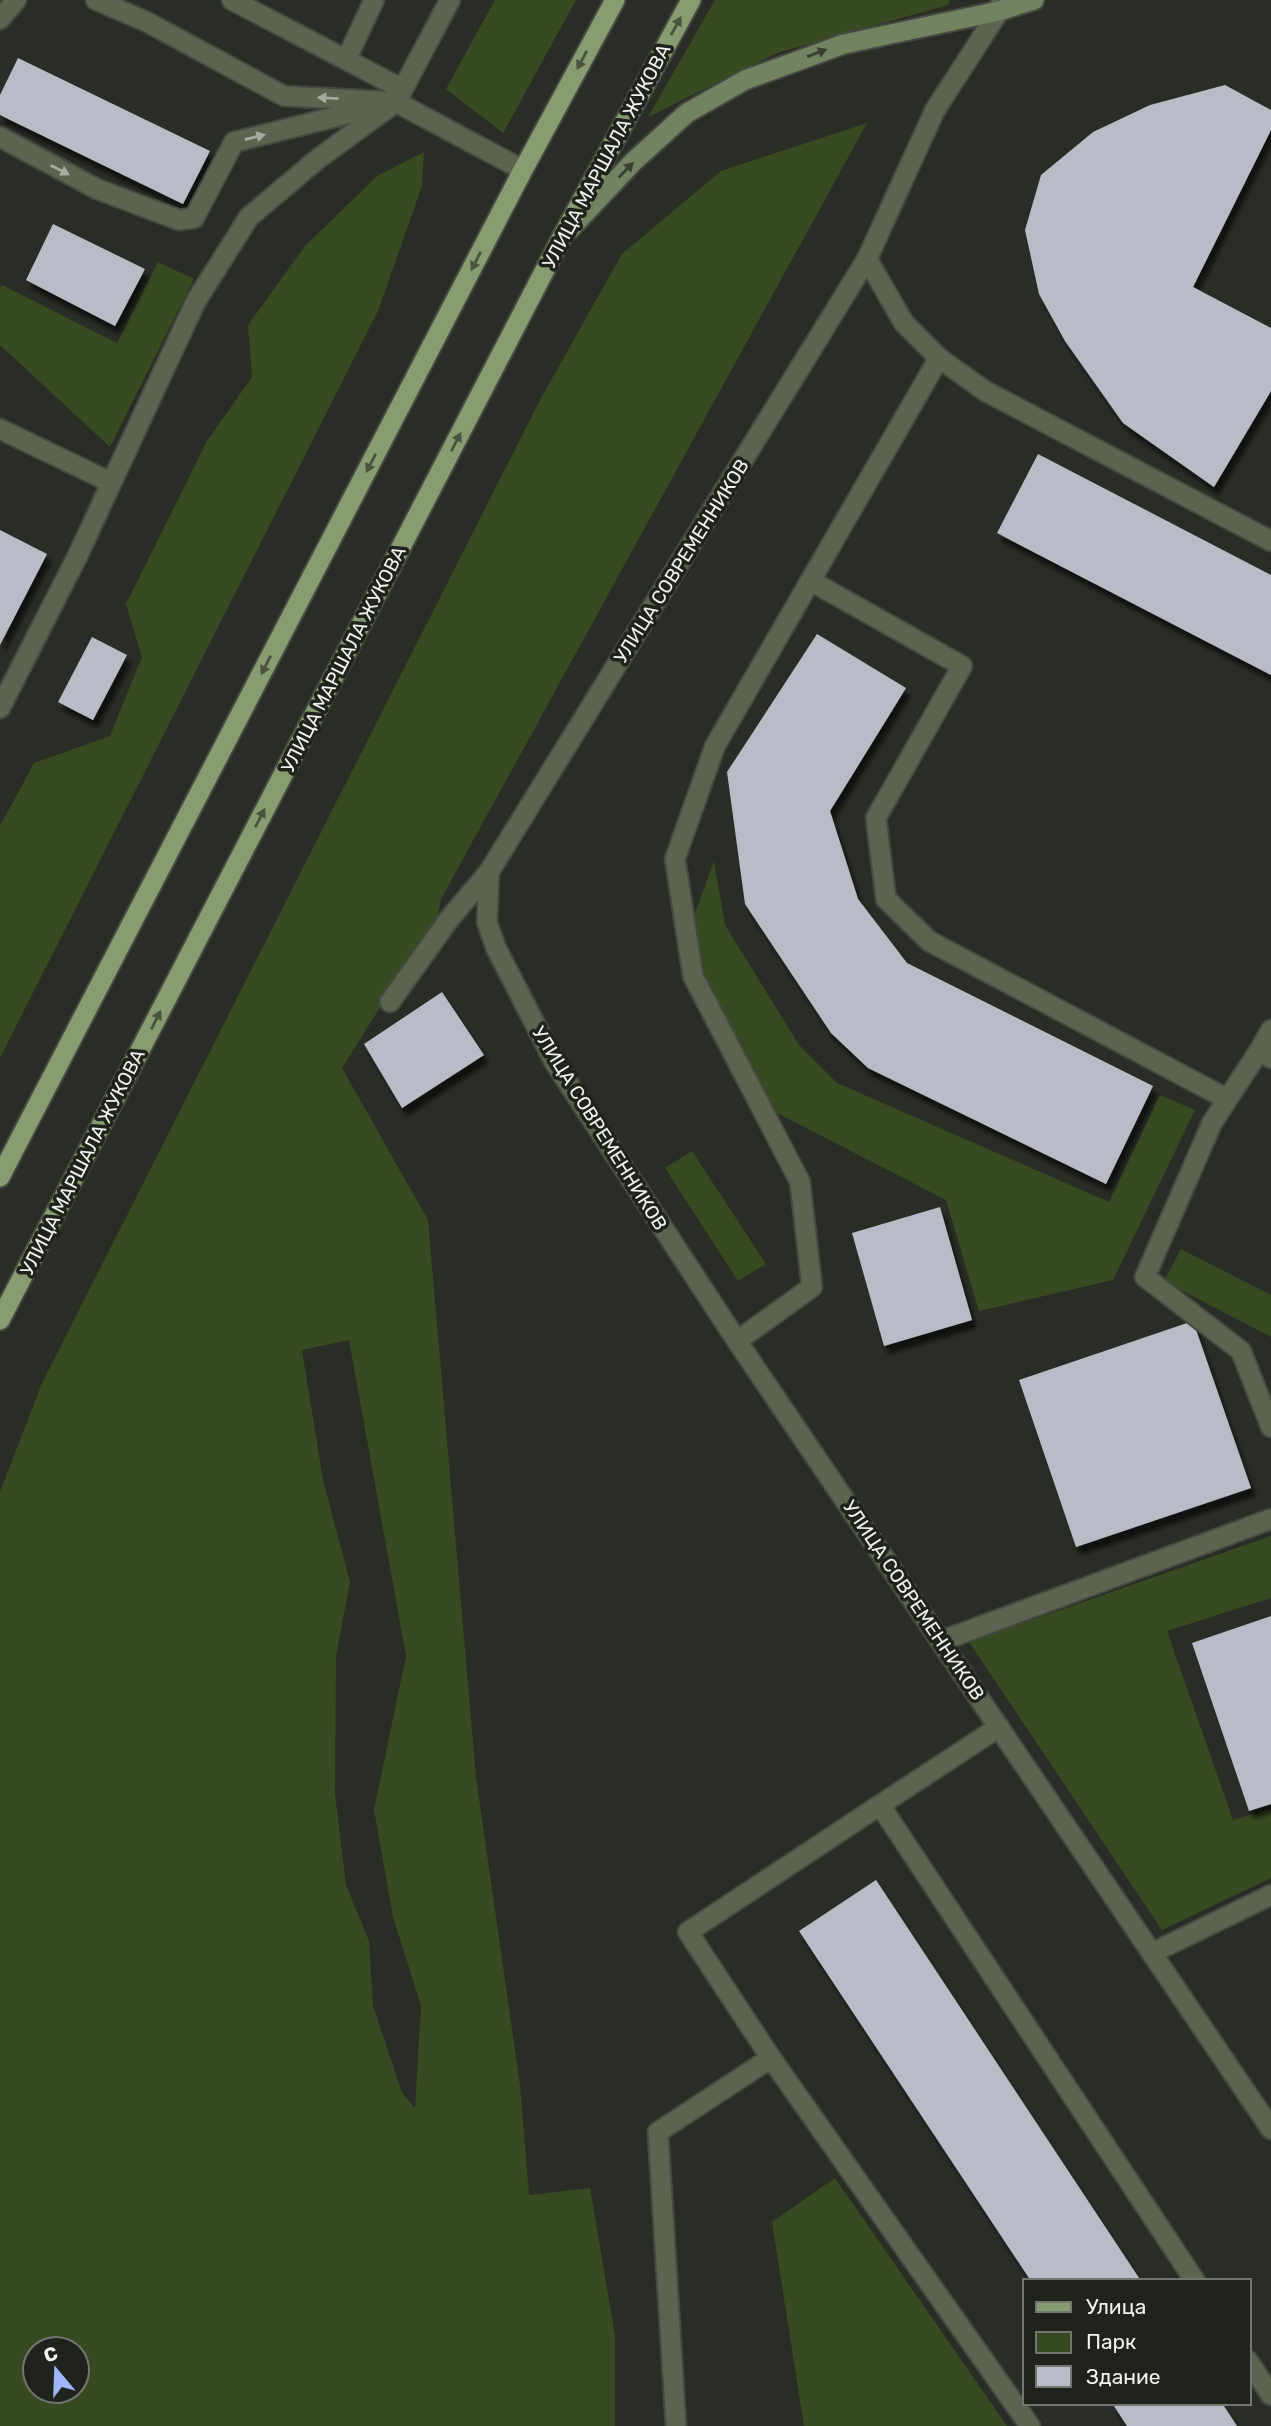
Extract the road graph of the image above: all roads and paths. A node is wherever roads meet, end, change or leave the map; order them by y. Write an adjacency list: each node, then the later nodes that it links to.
1 (16, 0): 10 (street)
2 (96, 0): 12 (street, one-way to 2)
3 (232, 0): 11 (street)
4 (374, 0): 11 (street)
5 (450, 0): 12 (street)
6 (615, 0): 14 (main road, one-way to 14)
7 (691, 0): 15 (main road, УЛИЦА МАРШАЛА ЖУКОВА, one-way to 7)
8 (1034, 0): 9 (main road)
9 (1000, 5): 15 (main road, one-way to 9); 16 (street, УЛИЦА СОВРЕМЕННИКОВ)
10 (0, 19)
11 (346, 60): 12 (street)
12 (399, 95): 13 (street, one-way to 12); 14 (street); 19 (street)
13 (0, 137)
14 (523, 170): 28 (main road, one-way to 28)
15 (562, 237): 29 (main road, УЛИЦА МАРШАЛА ЖУКОВА, one-way to 15)
16 (867, 260): 17 (street); 23 (street, УЛИЦА СОВРЕМЕННИКОВ)
17 (939, 358): 20 (street); 21 (street)
18 (0, 429): 19 (street)
19 (110, 482): 22 (street)
20 (1271, 541)
21 (811, 581): 27 (street); 30 (street)
22 (0, 708)
23 (489, 873): 24 (street); 30 (street, УЛИЦА СОВРЕМЕННИКОВ)
24 (390, 1002)
25 (1271, 1030): 26 (street)
26 (1265, 1055): 27 (street)
27 (1227, 1099): 31 (street)
28 (0, 1177)
29 (0, 1320)
30 (737, 1341): 33 (street, УЛИЦА СОВРЕМЕННИКОВ)
31 (1271, 1427)
32 (1271, 1519): 33 (street)
33 (941, 1641): 34 (street, УЛИЦА СОВРЕМЕННИКОВ)
34 (999, 1727): 35 (street); 37 (street, УЛИЦА СОВРЕМЕННИКОВ)
35 (880, 1805): 38 (street); 40 (street)
36 (1271, 1895): 37 (street)
37 (1152, 1953): 39 (street, УЛИЦА СОВРЕМЕННИКОВ)
38 (771, 2058): 43 (street); 44 (street)
39 (1271, 2129)
40 (1194, 2279)
41 (1250, 2364): 42 (street)
42 (1271, 2395)
43 (676, 2426)
44 (1030, 2426)

